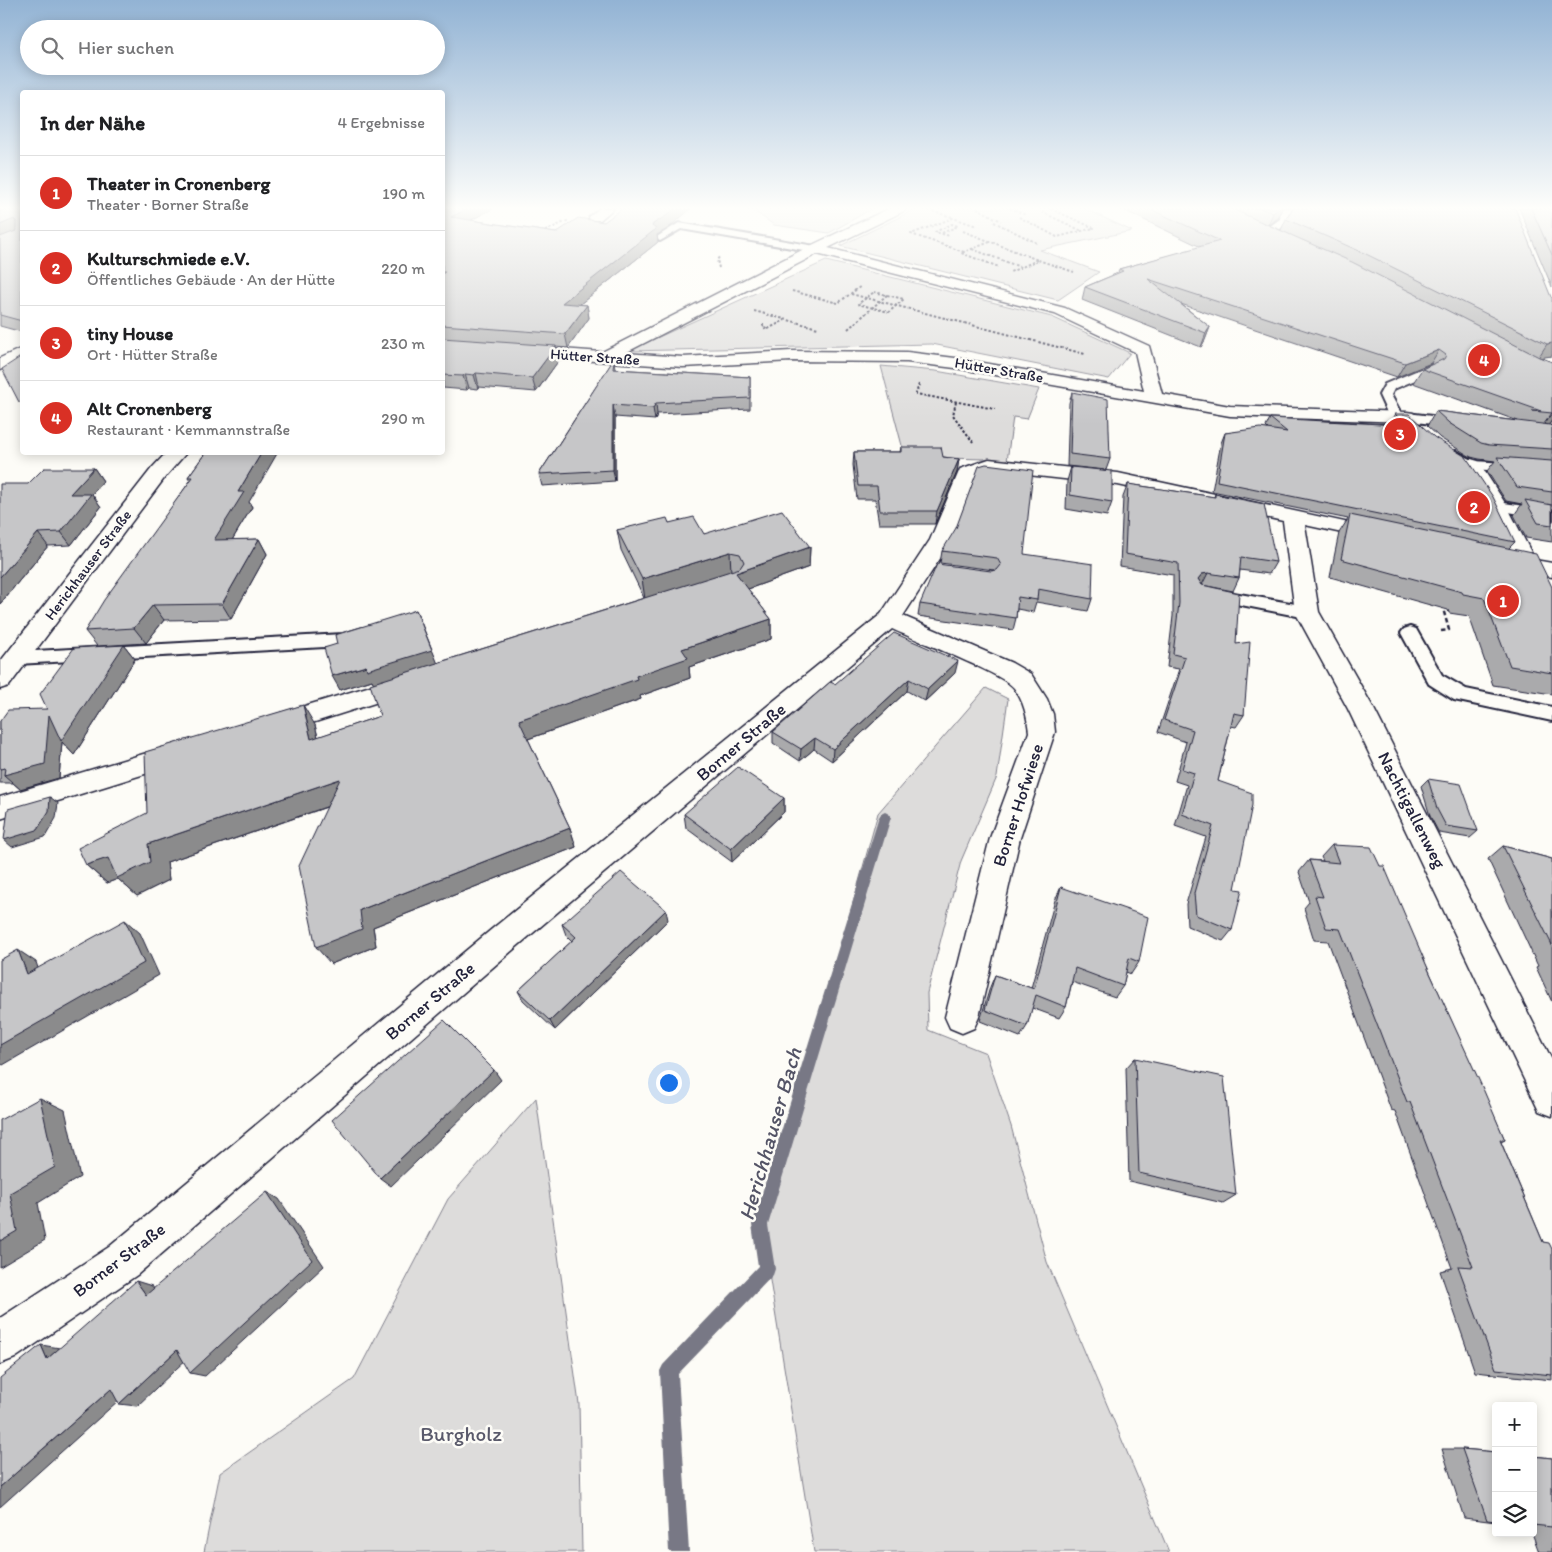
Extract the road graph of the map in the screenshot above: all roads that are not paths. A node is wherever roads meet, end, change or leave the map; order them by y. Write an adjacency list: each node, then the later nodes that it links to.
1 (756, 280): 5 (street)
2 (939, 280): 9 (street)
3 (500, 350): 5 (street, Hütter Straße)
4 (20, 354): 6 (street)
5 (602, 358): 9 (street, Hütter Straße)
6 (2, 363): 7 (street)
7 (20, 364)
8 (1430, 369): 10 (lane)
9 (1154, 397): 10 (street, Hütter Straße)
10 (1402, 417): 11 (lane, Hütter Straße); 12 (lane)
11 (1473, 425)
12 (1421, 430)
13 (1442, 447): 15 (lane)
14 (175, 455): 28 (street, Herichhauser Straße)
15 (1472, 464): 16 (lane); 17 (street)
16 (1552, 470)
17 (1497, 506): 18 (lane); 22 (street)
18 (1552, 515)
19 (1293, 517): 20 (street, Borner Straße); 24 (street, Nachtigallenweg); 25 (street, Borner Straße)
20 (1405, 540)
21 (1480, 556): 22 (street)
22 (1546, 569)
23 (1202, 592): 24 (lane)
24 (1307, 612): 36 (street, Nachtigallenweg)
25 (889, 619): 35 (street, Borner Hofwiese); 37 (street, Borner Straße)
26 (376, 630): 28 (lane)
27 (1410, 633): 31 (lane)
28 (17, 658): 30 (street, Herichhauser Straße)
29 (429, 677): 32 (street)
30 (0, 680)
31 (1552, 714)
32 (249, 733)
33 (201, 747): 34 (street)
34 (0, 808)
35 (962, 1017)
36 (1552, 1098)
37 (0, 1343)

